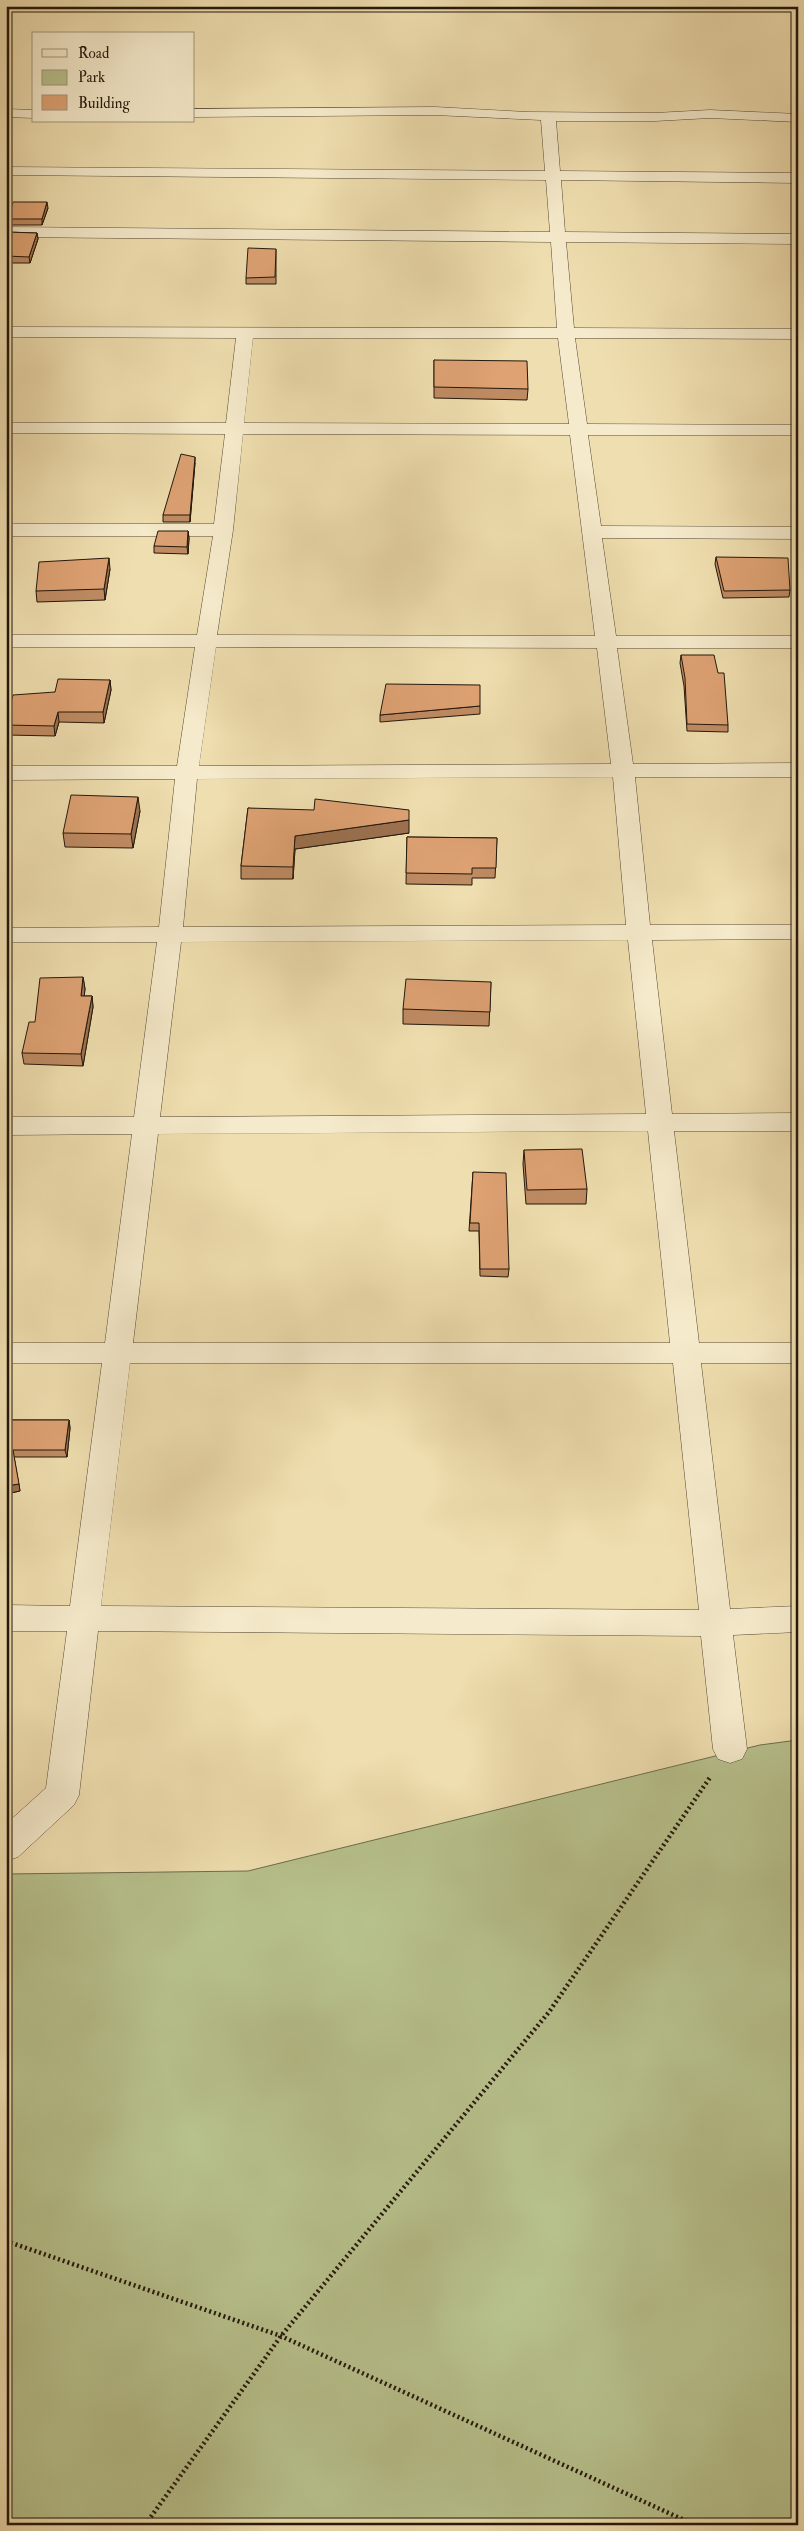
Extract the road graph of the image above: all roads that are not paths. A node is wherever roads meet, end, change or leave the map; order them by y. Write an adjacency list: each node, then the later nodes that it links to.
1 (195, 113): 4 (street)
2 (6, 114): 3 (street)
3 (32, 114)
4 (548, 116): 5 (street); 7 (street)
5 (798, 118)
6 (6, 171): 7 (street)
7 (552, 176): 8 (street); 10 (street)
8 (798, 178)
9 (6, 232): 10 (street)
10 (558, 237): 11 (street); 14 (street)
11 (798, 239)
12 (6, 332): 13 (street)
13 (244, 332): 14 (street); 17 (street)
14 (566, 334): 15 (street); 18 (street)
15 (798, 334)
16 (6, 428): 17 (street)
17 (234, 428): 18 (street); 21 (street)
18 (578, 429): 19 (street); 22 (street)
19 (798, 430)
20 (6, 530): 21 (street)
21 (223, 530): 25 (street)
22 (592, 532): 23 (street); 26 (street)
23 (798, 533)
24 (6, 641): 25 (street)
25 (206, 641): 26 (street); 30 (street)
26 (606, 641): 27 (street); 28 (street)
27 (798, 642)
28 (623, 770): 29 (street); 30 (street); 33 (street)
29 (798, 770)
30 (187, 772): 31 (street); 35 (street)
31 (6, 773)
32 (798, 932): 33 (street)
33 (639, 933): 35 (street); 37 (street)
34 (6, 934): 35 (street)
35 (170, 934): 38 (street)
36 (798, 1122): 37 (street)
37 (662, 1123): 38 (street); 42 (street)
38 (146, 1125): 39 (street); 41 (street)
39 (6, 1126)
40 (6, 1353): 41 (street)
41 (117, 1353): 42 (street); 46 (street)
42 (687, 1353): 43 (street); 47 (street)
43 (798, 1353)
44 (6, 1618): 46 (street)
45 (798, 1619): 47 (street)
46 (84, 1620): 47 (street); 49 (street)
47 (716, 1623): 48 (street)
48 (730, 1749)
49 (6, 1846)

